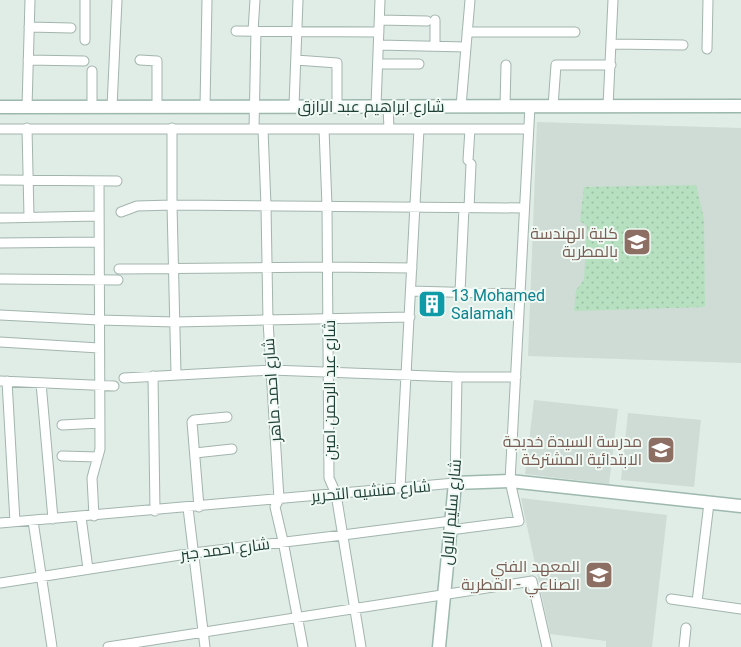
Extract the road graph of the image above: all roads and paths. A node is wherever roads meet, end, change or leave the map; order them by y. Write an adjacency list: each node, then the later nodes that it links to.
1 (30, 0): 12 (street)
2 (85, 0): 20 (street)
3 (117, 0): 38 (street)
4 (207, 0): 40 (street)
5 (255, 0): 15 (street, شارع احمد ماهر)
6 (298, 0): 16 (street)
7 (380, 0): 11 (street)
8 (470, 0): 18 (street)
9 (613, 0): 22 (street)
10 (708, 0): 26 (street)
11 (380, 20): 17 (street); 24 (street)
12 (29, 27): 13 (street); 27 (street)
13 (71, 28)
14 (236, 31): 15 (street)
15 (254, 31): 16 (street); 41 (street, شارع احمد ماهر)
16 (297, 31): 17 (street); 29 (street)
17 (379, 32): 21 (street)
18 (467, 32): 19 (street); 25 (street)
19 (575, 32)
20 (85, 40)
21 (378, 44): 24 (street); 31 (street)
22 (612, 44): 23 (street); 34 (street)
23 (683, 45)
24 (435, 46): 25 (street)
25 (466, 46): 45 (street)
26 (707, 49)
27 (28, 60): 30 (street); 36 (street)
28 (140, 60): 39 (street)
29 (296, 60): 42 (street); 43 (street)
30 (84, 61)
31 (378, 64): 32 (street); 44 (street)
32 (419, 64)
33 (506, 65): 46 (street)
34 (611, 65): 48 (street); 49 (street)
35 (92, 71): 37 (street)
36 (27, 106): 37 (main road, شارع ابراهيم عبد الرازق); 51 (main road, شارع ابراهيم عبد الرازق)
37 (92, 106): 38 (main road, شارع ابراهيم عبد الرازق)
38 (112, 106): 39 (main road, شارع ابراهيم عبد الرازق)
39 (157, 106): 40 (main road, شارع ابراهيم عبد الرازق)
40 (205, 106): 41 (main road, شارع ابراهيم عبد الرازق)
41 (254, 106): 42 (main road, شارع ابراهيم عبد الرازق); 55 (street, شارع احمد ماهر)
42 (294, 106): 43 (main road, شارع ابراهيم عبد الرازق)
43 (337, 106): 44 (main road, شارع ابراهيم عبد الرازق)
44 (382, 106): 45 (main road, شارع ابراهيم عبد الرازق); 57 (street)
45 (461, 106): 46 (main road, شارع ابراهيم عبد الرازق)
46 (505, 106): 47 (main road, شارع ابراهيم عبد الرازق)
47 (530, 106): 48 (main road, شارع ابراهيم عبد الرازق); 60 (street)
48 (554, 106): 49 (main road, شارع ابراهيم عبد الرازق)
49 (608, 106): 50 (main road, شارع ابراهيم عبد الرازق)
50 (741, 106)
51 (0, 107)
52 (27, 128): 53 (street, شارع ابراهيم عبد الرازق); 54 (street, شارع ابراهيم عبد الرازق); 62 (street)
53 (172, 128): 55 (street, شارع ابراهيم عبد الرازق); 65 (street)
54 (0, 129)
55 (258, 129): 56 (street, شارع ابراهيم عبد الرازق); 66 (street, شارع احمد ماهر)
56 (324, 129): 57 (street, شارع ابراهيم عبد الرازق); 67 (street, شارع عبد الرحمن امين)
57 (389, 129): 58 (street, شارع ابراهيم عبد الرازق)
58 (419, 129): 59 (street, شارع ابراهيم عبد الرازق); 68 (street)
59 (470, 129): 60 (street, شارع ابراهيم عبد الرازق); 69 (street)
60 (528, 129): 70 (street)
61 (0, 180): 62 (street)
62 (28, 180): 63 (street); 73 (street)
63 (98, 181): 64 (street); 72 (street)
64 (116, 181)
65 (172, 205): 66 (street); 71 (street); 78 (street)
66 (266, 206): 67 (street); 81 (street, شارع احمد ماهر)
67 (327, 206): 68 (street); 77 (street, شارع عبد الرحمن امين)
68 (415, 207): 69 (street); 79 (street)
69 (466, 208): 70 (street); 86 (street)
70 (524, 208): 87 (street)
71 (121, 212)
72 (98, 216): 73 (street); 75 (street)
73 (29, 217): 74 (street)
74 (0, 218)
75 (99, 242): 76 (street); 83 (street)
76 (0, 243)
77 (328, 267): 79 (street); 81 (street); 90 (street, شارع عبد الرحمن امين)
78 (174, 268): 80 (street); 81 (street); 93 (street)
79 (412, 268): 85 (street)
80 (119, 269)
81 (266, 269): 92 (street, شارع احمد ماهر)
82 (0, 280): 83 (street)
83 (99, 280): 84 (street); 91 (street)
84 (118, 280)
85 (411, 291): 86 (street); 89 (street)
86 (460, 292): 87 (street)
87 (520, 294): 102 (street)
88 (0, 315): 91 (street)
89 (410, 317): 90 (street); 100 (street)
90 (329, 319): 92 (street); 97 (street, شارع عبد الرحمن امين)
91 (99, 320): 93 (street); 95 (street)
92 (268, 321): 93 (street); 96 (street, شارع احمد ماهر)
93 (175, 322): 98 (street)
94 (0, 342): 95 (street)
95 (99, 348): 106 (street)
96 (271, 370): 97 (street); 98 (street); 119 (street, شارع احمد ماهر)
97 (330, 373): 100 (street); 118 (street, شارع عبد الرحمن امين)
98 (176, 374): 99 (street)
99 (153, 376): 103 (street); 124 (street)
100 (406, 376): 101 (street); 117 (street)
101 (457, 377): 102 (street); 116 (street, شارع سليم الاول)
102 (516, 377): 115 (street)
103 (124, 378)
104 (4, 381): 105 (street); 129 (street)
105 (41, 383): 106 (street); 127 (street)
106 (100, 385): 107 (street); 109 (street)
107 (114, 386)
108 (227, 417): 112 (street)
109 (100, 424): 110 (street); 114 (street)
110 (62, 425)
111 (232, 449): 112 (street)
112 (195, 453): 122 (street)
113 (62, 456): 114 (street)
114 (98, 457): 125 (street)
115 (510, 481): 116 (main road, شارع منشيه التحرير); 120 (main road, شارع منشيه التحرير); 131 (street, شارع احمد جبر)
116 (455, 483): 117 (street, شارع منشيه التحرير); 131 (main road, شارع سليم الاول)
117 (400, 488): 118 (street, شارع منشيه التحرير)
118 (336, 494): 119 (street, شارع منشيه التحرير); 132 (street, شارع عبد الرحمن امين)
119 (279, 499): 122 (street, شارع منشيه التحرير); 133 (street, شارع احمد ماهر)
120 (709, 503): 121 (main road, شارع منشيه التحرير); 140 (street)
121 (741, 506)
122 (199, 507): 123 (street, شارع منشيه التحرير)
123 (188, 508): 124 (street, شارع منشيه التحرير); 134 (street)
124 (156, 511): 125 (street, شارع منشيه التحرير)
125 (94, 516): 126 (street, شارع منشيه التحرير)
126 (81, 517): 127 (street, شارع منشيه التحرير); 135 (street)
127 (53, 519): 128 (street, شارع منشيه التحرير)
128 (33, 521): 129 (street, شارع منشيه التحرير); 136 (street)
129 (15, 522): 130 (street, شارع منشيه التحرير)
130 (0, 523)
131 (451, 525): 132 (street, شارع احمد جبر); 138 (main road, شارع سليم الاول)
132 (343, 536): 133 (street, شارع احمد جبر); 142 (street, شارع عبد الرحمن امين)
133 (283, 541): 134 (street, شارع احمد جبر); 143 (street, شارع احمد ماهر)
134 (193, 552): 135 (street, شارع احمد جبر); 145 (street)
135 (88, 569): 136 (street, شارع احمد جبر)
136 (41, 576): 137 (street, شارع احمد جبر); 146 (street)
137 (0, 582)
138 (444, 595): 142 (street); 151 (main road, شارع سليم الاول); 152 (street)
139 (671, 599): 140 (street)
140 (696, 602): 141 (street)
141 (741, 609)
142 (355, 610): 143 (street); 150 (street, شارع عبد الرحمن امين)
143 (298, 616): 145 (street); 149 (street, شارع احمد ماهر)
144 (686, 628): 153 (street)
145 (203, 631): 147 (street); 148 (street)
146 (52, 647)
147 (108, 647)
148 (205, 647)
149 (303, 647)
150 (361, 647)
151 (439, 647)
152 (547, 647)
153 (684, 647)

